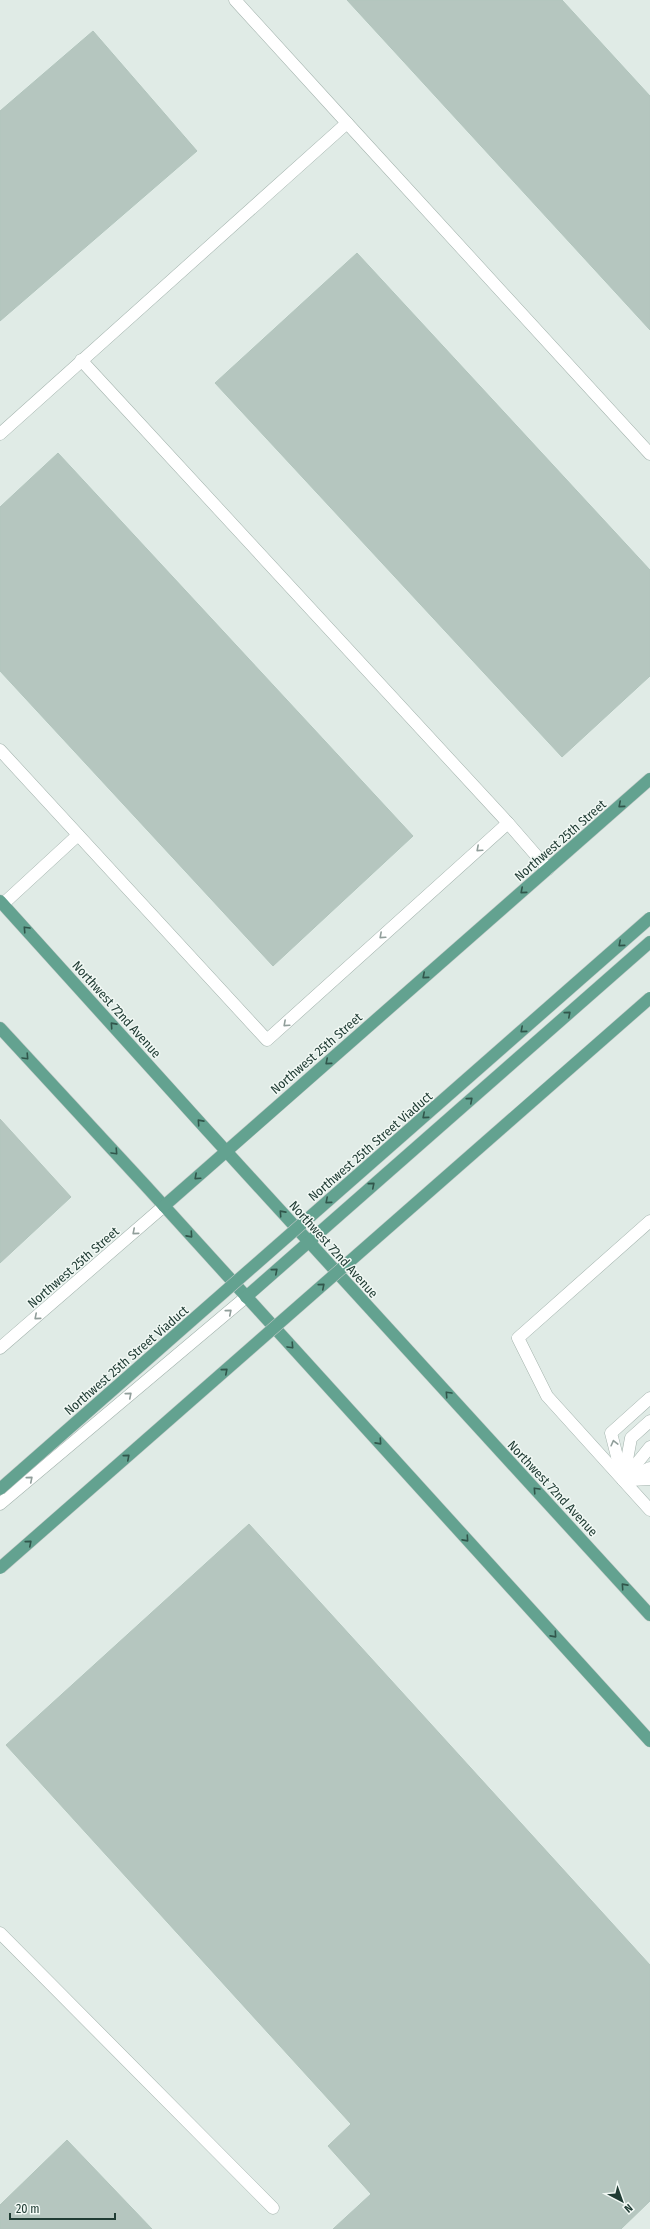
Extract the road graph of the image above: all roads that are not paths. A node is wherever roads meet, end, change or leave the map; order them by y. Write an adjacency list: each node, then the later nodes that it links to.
1 (235, 0): 2 (street)
2 (347, 123): 3 (street); 5 (street)
3 (81, 360): 4 (street); 8 (street)
4 (0, 434)
5 (650, 454)
6 (0, 750): 9 (street)
7 (650, 779): 10 (main road, Northwest 25th Street, one-way to 10)
8 (508, 823): 9 (street, one-way to 9); 10 (street)
9 (78, 835): 11 (street)
10 (548, 869): 16 (main road, Northwest 25th Street, one-way to 16)
11 (2, 902): 16 (main road, Northwest 72nd Avenue, one-way to 11)
12 (650, 918): 28 (main road, Northwest 25th Street Viaduct, one-way to 28, bridge)
13 (650, 942): 19 (main road, one-way to 13)
14 (650, 998): 31 (main road, one-way to 14, bridge)
15 (0, 1028): 17 (main road, one-way to 17)
16 (226, 1151): 17 (main road, Northwest 25th Street, one-way to 17); 19 (main road, Northwest 72nd Avenue, one-way to 16)
17 (164, 1206): 20 (main road, one-way to 20); 21 (street, Northwest 25th Street, one-way to 21)
18 (650, 1221): 27 (street)
19 (308, 1242): 20 (main road, one-way to 19); 32 (main road, Northwest 72nd Avenue, one-way to 19)
20 (246, 1297): 29 (street, one-way to 20); 33 (main road, one-way to 33)
21 (0, 1348)
22 (650, 1398): 27 (street, one-way to 22)
23 (650, 1421): 27 (street)
24 (650, 1447): 27 (street)
25 (650, 1468): 27 (street)
26 (650, 1479): 27 (street)
27 (624, 1481): 30 (street)
28 (0, 1489)
29 (0, 1504)
30 (650, 1510)
31 (0, 1568)
32 (650, 1615)
33 (650, 1741)
34 (0, 1933): 35 (street)
35 (273, 2208)

